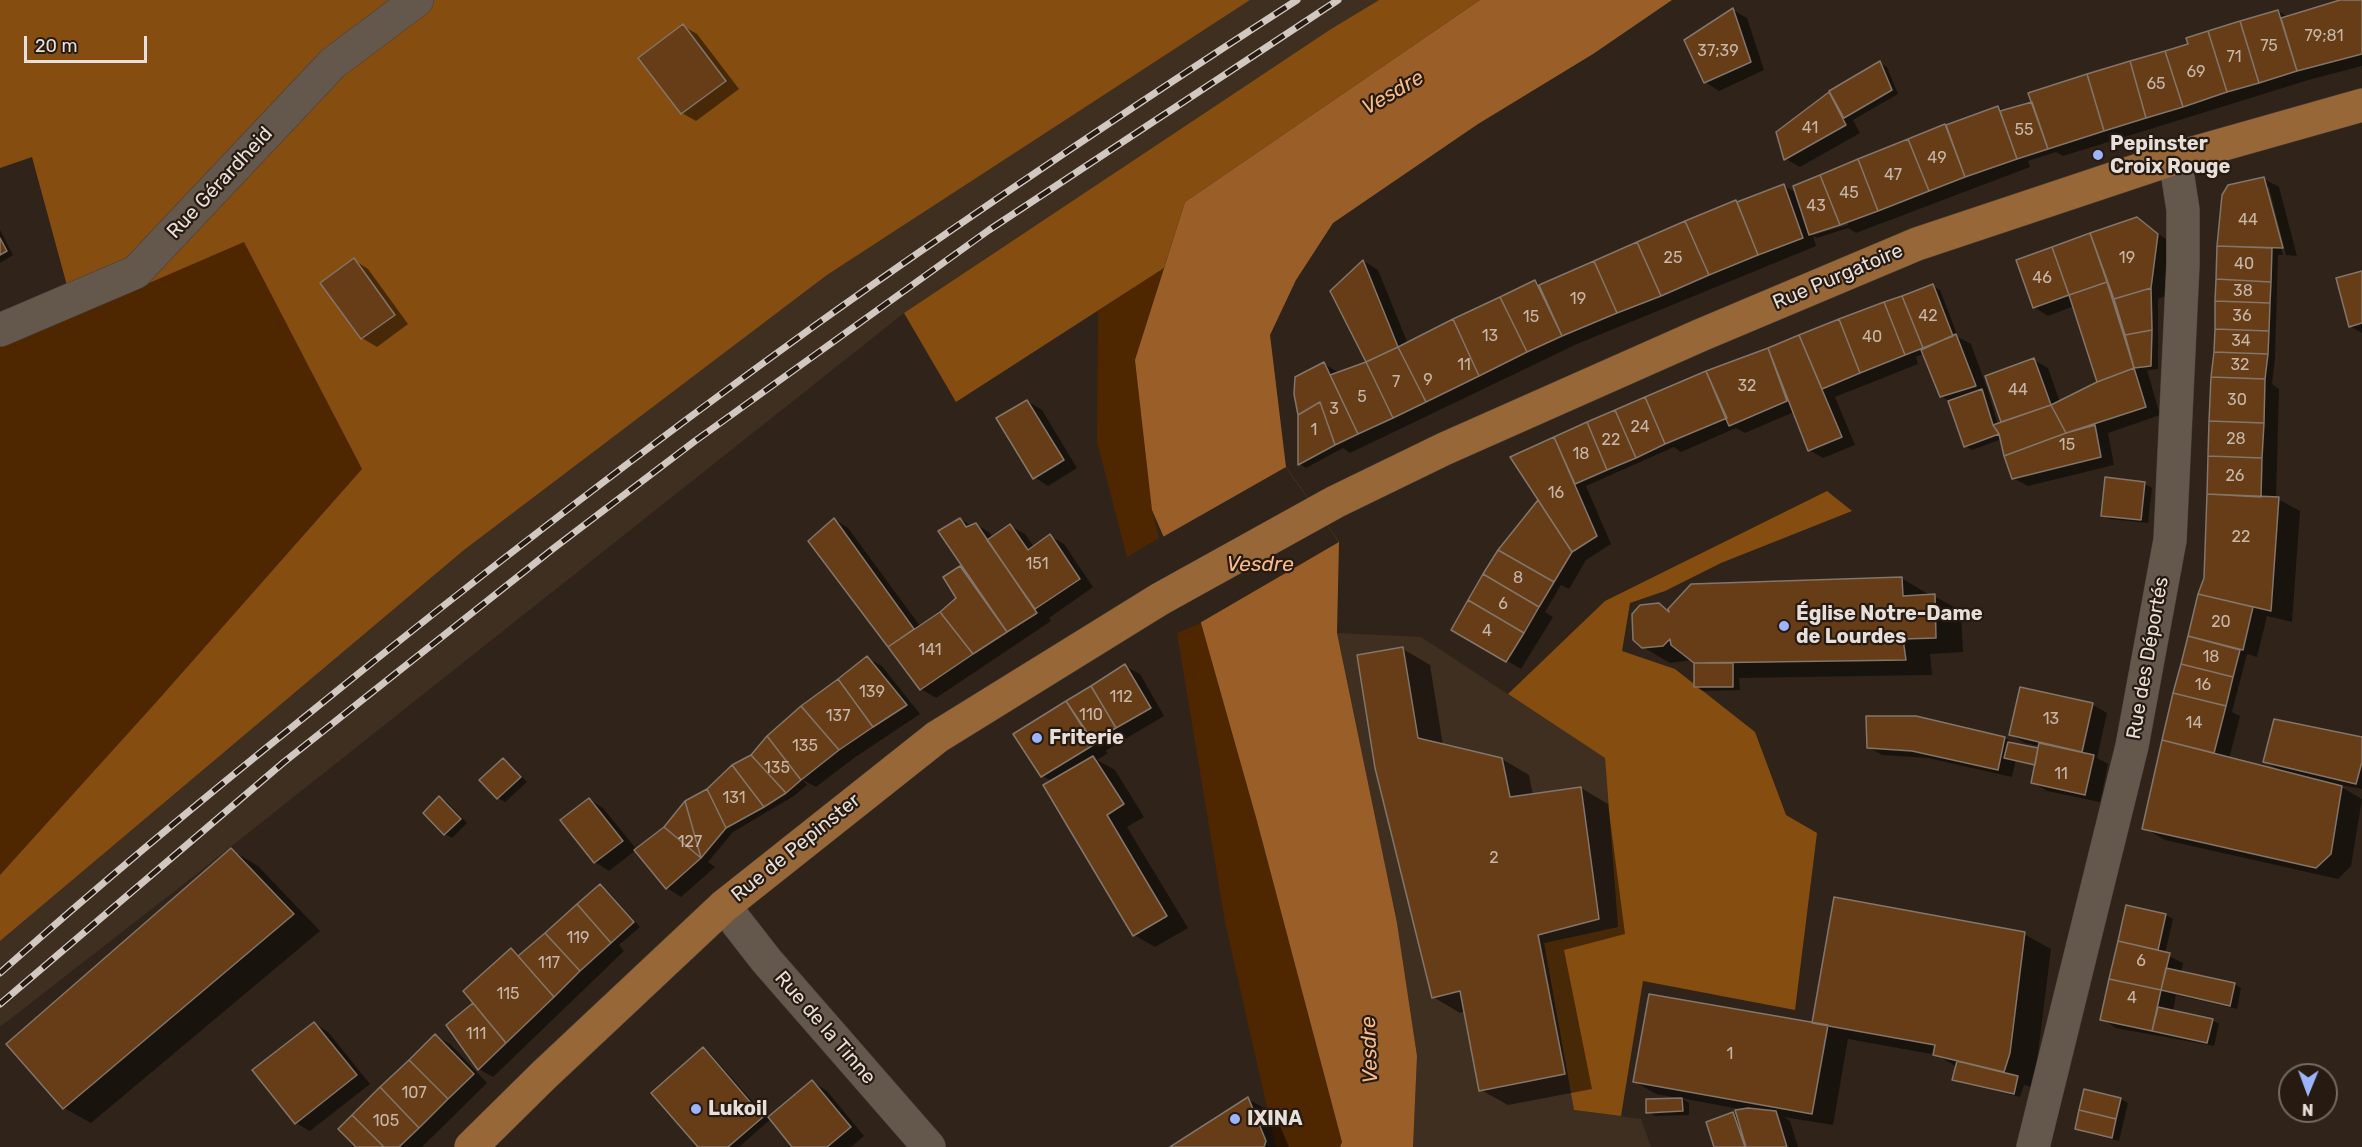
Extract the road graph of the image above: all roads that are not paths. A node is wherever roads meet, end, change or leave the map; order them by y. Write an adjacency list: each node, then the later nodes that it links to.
1 (417, 0): 4 (street, Rue Gérardheid)
2 (2362, 105): 3 (main road, Rue Purgatoire)
3 (2175, 158): 5 (main road, Rue Purgatoire); 9 (street, Rue des Déportés)
4 (0, 330)
5 (1160, 599): 6 (main road, Rue de Pepinster)
6 (724, 906): 7 (main road, Rue de Pepinster); 8 (street, Rue de la Tinne)
7 (471, 1147)
8 (929, 1147)
9 (2033, 1147)

